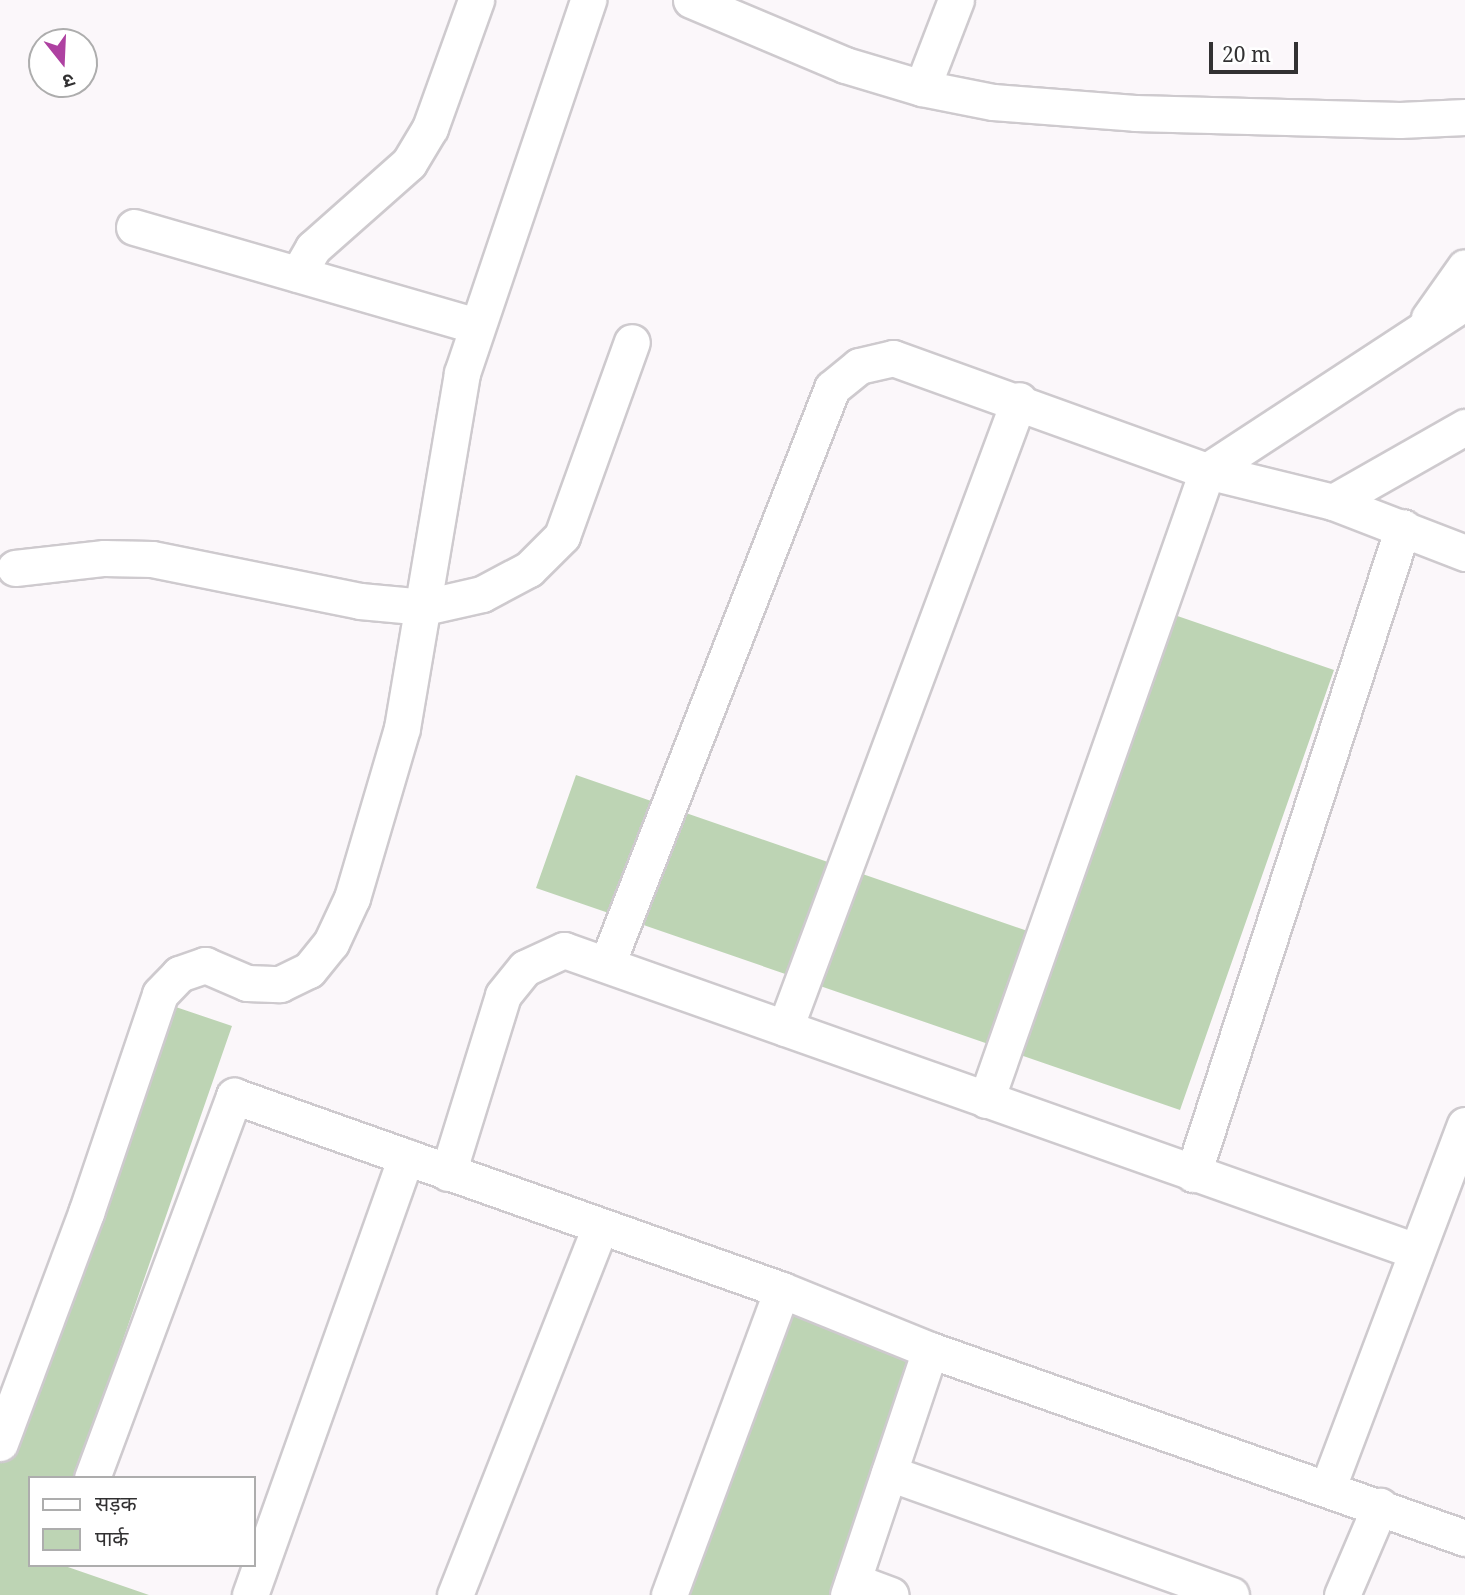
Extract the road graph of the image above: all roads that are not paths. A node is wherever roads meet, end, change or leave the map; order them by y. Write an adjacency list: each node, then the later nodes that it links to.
1 (476, 0): 10 (street)
2 (588, 0): 12 (street)
3 (691, 0): 5 (street)
4 (956, 0): 6 (street)
5 (734, 9): 6 (street)
6 (922, 88): 7 (street)
7 (1465, 117)
8 (134, 227): 10 (street)
9 (1465, 267): 13 (street)
10 (298, 274): 12 (street)
11 (1465, 302): 13 (street)
12 (477, 326): 22 (street)
13 (1422, 328): 17 (street)
14 (632, 342): 22 (street)
15 (1019, 400): 17 (street); 23 (street); 24 (street)
16 (1465, 427): 18 (street)
17 (1207, 471): 18 (street); 25 (street)
18 (1334, 502): 19 (street)
19 (1403, 527): 20 (street); 29 (street)
20 (1465, 552)
21 (15, 568): 22 (street)
22 (425, 607): 34 (street)
23 (607, 964): 24 (street); 28 (street)
24 (785, 1028): 25 (street)
25 (986, 1100): 29 (street)
26 (1465, 1125): 31 (street)
27 (406, 1157): 28 (street); 36 (street); 41 (street)
28 (448, 1173): 30 (street)
29 (1193, 1174): 31 (street)
30 (600, 1226): 32 (street); 42 (street)
31 (1416, 1251): 37 (street)
32 (782, 1290): 33 (street); 43 (street)
33 (930, 1350): 35 (street); 37 (street)
34 (0, 1443)
35 (889, 1473): 40 (street); 45 (street)
36 (93, 1476)
37 (1328, 1487): 38 (street)
38 (1380, 1506): 39 (street); 46 (street)
39 (1465, 1538)
40 (850, 1588): 44 (street)
41 (250, 1595)
42 (456, 1595)
43 (669, 1595)
44 (891, 1595)
45 (1231, 1595)
46 (1342, 1595)

